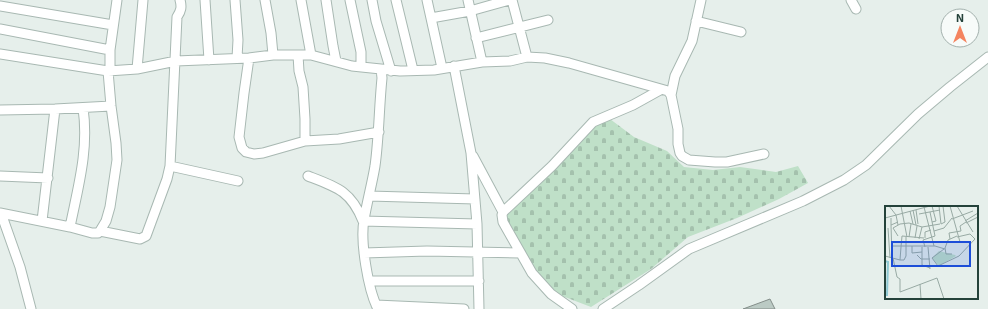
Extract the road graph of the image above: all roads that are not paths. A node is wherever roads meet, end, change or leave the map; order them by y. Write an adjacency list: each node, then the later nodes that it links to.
1 (116, 0): 23 (street)
2 (143, 0): 44 (street)
3 (180, 0): 38 (street)
4 (205, 0): 37 (street)
5 (235, 0): 35 (street)
6 (265, 0): 30 (street)
7 (301, 0): 32 (street)
8 (326, 0): 39 (street)
9 (350, 0): 41 (street)
10 (372, 0): 48 (street)
11 (396, 0): 47 (street)
12 (428, 0): 20 (street)
13 (468, 0): 19 (street)
14 (510, 0): 19 (street); 24 (street)
15 (701, 0): 22 (street)
16 (852, 0): 18 (street)
17 (0, 6): 23 (street)
18 (856, 9)
19 (470, 11): 20 (street); 27 (street)
20 (431, 18): 43 (street)
21 (548, 20): 24 (street)
22 (696, 22): 26 (street); 50 (street)
23 (113, 25): 28 (street)
24 (519, 28): 27 (street); 33 (street)
25 (0, 29): 28 (street)
26 (741, 32)
27 (476, 38): 40 (street)
28 (110, 50): 46 (street)
29 (0, 54): 46 (street)
30 (273, 54): 31 (street); 36 (street)
31 (298, 55): 32 (street); 56 (street)
32 (311, 55): 39 (street)
33 (527, 57): 40 (street); 49 (street)
34 (988, 57): 83 (street)
35 (237, 58): 36 (street); 37 (street)
36 (249, 58): 56 (street)
37 (209, 60): 38 (street)
38 (176, 61): 44 (street); 59 (street)
39 (336, 61): 41 (street)
40 (482, 62): 42 (street)
41 (361, 66): 45 (street)
42 (454, 66): 43 (street); 57 (street)
43 (442, 68): 47 (street)
44 (138, 69): 46 (street)
45 (381, 69): 48 (street); 55 (street)
46 (109, 70): 51 (street)
47 (413, 70): 48 (street)
48 (391, 71)
49 (660, 90): 50 (street); 66 (street)
50 (672, 95): 58 (street)
51 (111, 106): 52 (street); 72 (street)
52 (83, 108): 53 (street); 71 (street)
53 (55, 109): 54 (street); 62 (street)
54 (0, 110)
55 (379, 132): 56 (street); 64 (street)
56 (305, 141)
57 (471, 153): 65 (street); 66 (street)
58 (764, 154)
59 (170, 166): 63 (street); 72 (street)
60 (0, 176): 62 (street)
61 (308, 176): 69 (street)
62 (48, 178): 68 (street)
63 (238, 181)
64 (369, 196): 65 (street); 69 (street)
65 (475, 199): 70 (street)
66 (503, 212): 75 (street)
67 (1, 213): 68 (street); 79 (street)
68 (42, 221): 71 (street)
69 (363, 221): 70 (street); 73 (street)
70 (477, 224): 74 (street)
71 (70, 227): 72 (street)
72 (100, 231)
73 (364, 252): 74 (street); 76 (street)
74 (478, 252): 75 (street); 77 (street)
75 (520, 252): 82 (street)
76 (369, 281): 77 (street); 78 (street)
77 (479, 281): 81 (street)
78 (377, 307): 80 (street)
79 (31, 309)
80 (464, 309)
81 (479, 309)
82 (572, 309)
83 (603, 309)

